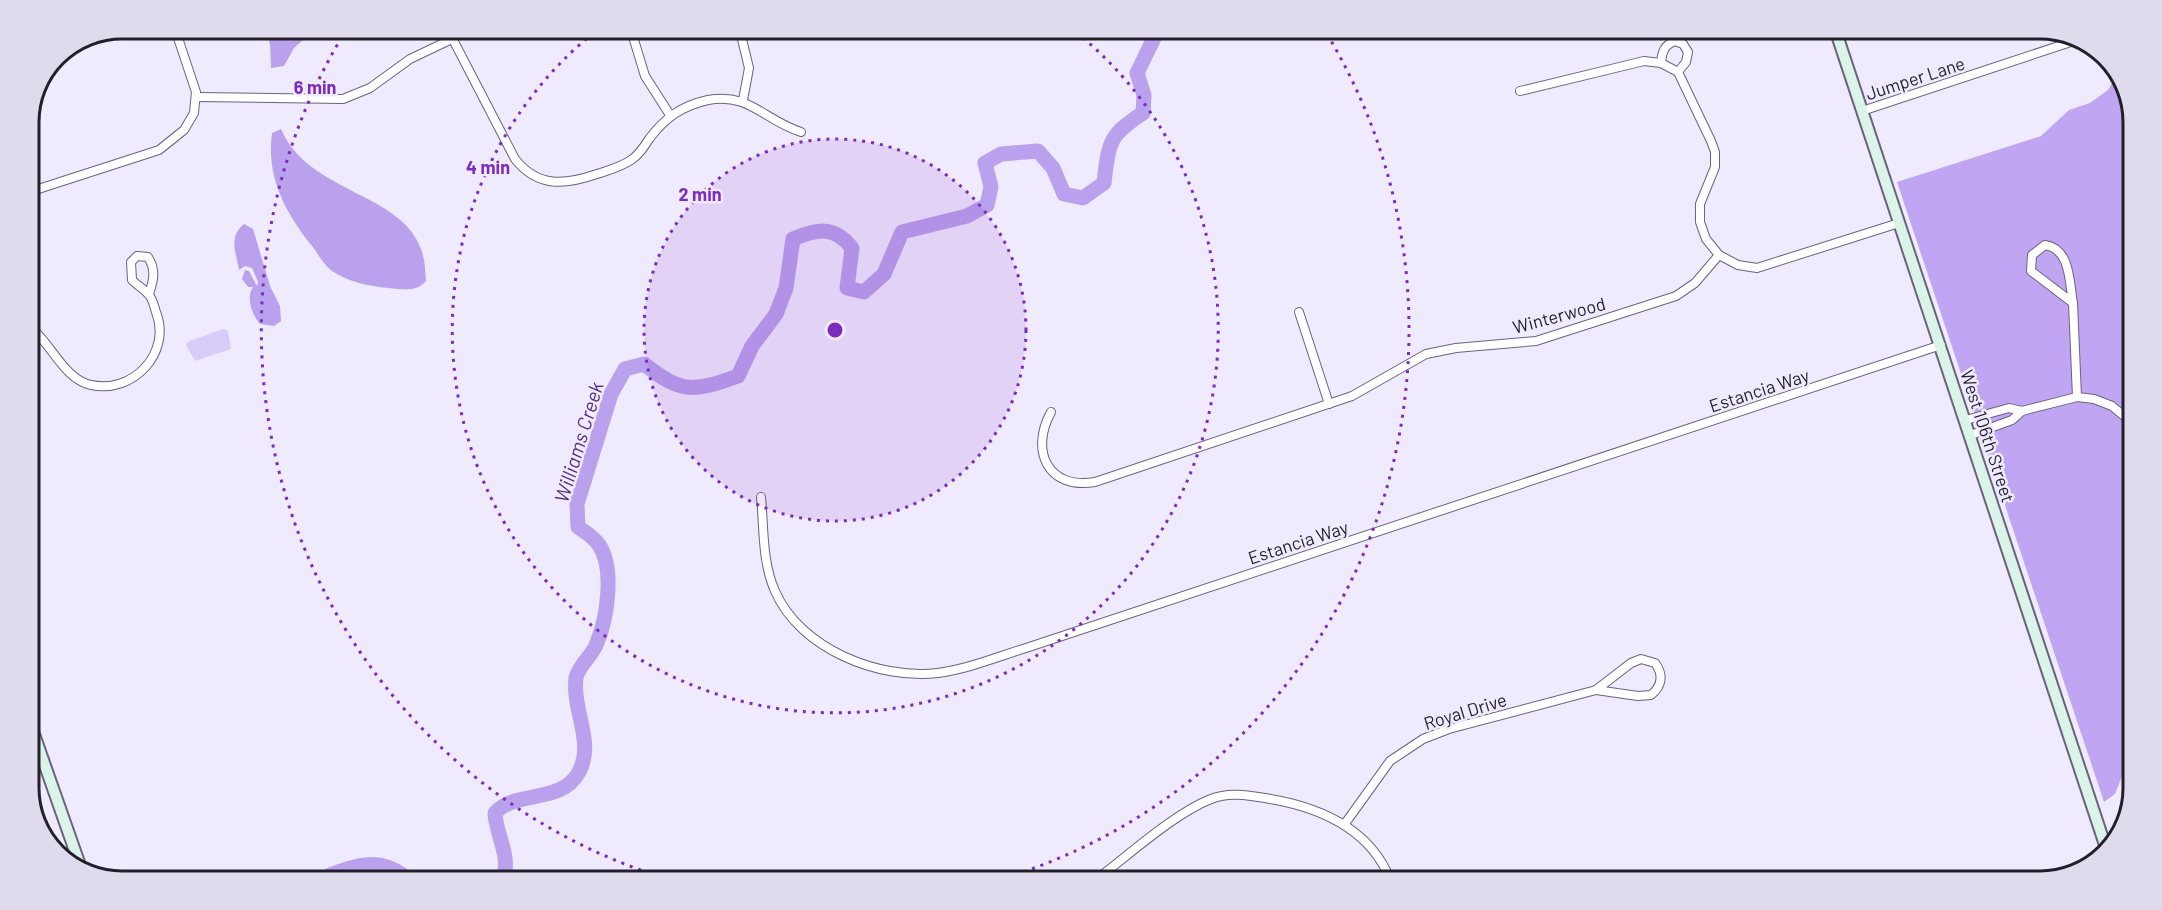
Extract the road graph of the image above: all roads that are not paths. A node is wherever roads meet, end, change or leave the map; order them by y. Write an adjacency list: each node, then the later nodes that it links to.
1 (179, 39): 10 (street)
2 (452, 39): 10 (street); 13 (street)
3 (634, 39): 13 (street)
4 (742, 39): 11 (street)
5 (1838, 39): 12 (street, West 106th Street)
6 (2066, 44): 12 (street, Jumper Lane)
7 (1661, 63): 8 (street); 8 (street); 9 (street)
8 (1678, 72): 17 (street)
9 (1520, 91)
10 (196, 97): 15 (street)
11 (743, 100): 13 (street); 14 (street)
12 (1862, 111): 16 (street, West 106th Street)
13 (670, 115)
14 (801, 132)
15 (39, 189)
16 (1899, 223): 17 (street); 22 (street, West 106th Street)
17 (1719, 255): 24 (street, Winterwood)
18 (149, 294): 18 (street); 21 (street)
19 (2073, 303): 19 (street); 23 (street)
20 (1299, 312): 24 (street)
21 (39, 334)
22 (1941, 345): 28 (street, West 106th Street); 30 (street, Estancia Way)
23 (2077, 397): 25 (street); 27 (street)
24 (1329, 404): 26 (street, Winterwood)
25 (2022, 411): 28 (street); 29 (street)
26 (1051, 412)
27 (2123, 416)
28 (1966, 420): 29 (street, West 106th Street)
29 (1971, 435): 34 (street, West 106th Street)
30 (761, 497)
31 (1596, 690): 31 (street, Royal Drive); 33 (street, Royal Drive)
32 (39, 748): 35 (street)
33 (1344, 825): 36 (street); 37 (street)
34 (2104, 841)
35 (77, 858)
36 (1107, 871)
37 (1385, 871)

